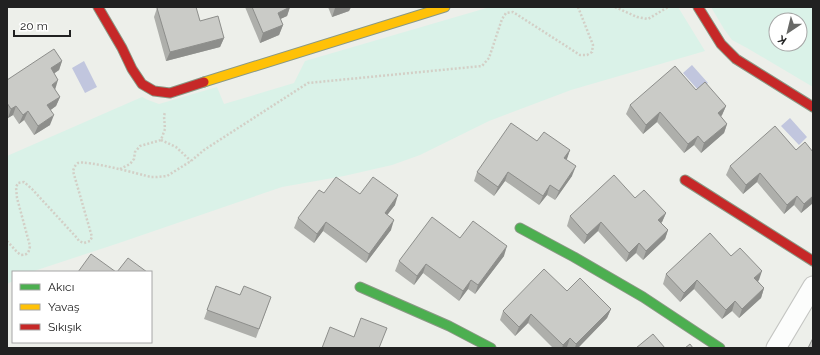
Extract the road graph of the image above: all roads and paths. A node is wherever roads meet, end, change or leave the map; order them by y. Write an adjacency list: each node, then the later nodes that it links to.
1 (98, 7): 7 (street)
2 (445, 7): 7 (street)
3 (578, 7): 10 (path)
4 (615, 7): 5 (path)
5 (668, 7)
6 (698, 7): 8 (street)
7 (170, 93): 9 (path)
8 (813, 107)
9 (161, 140): 10 (path); 11 (path)
10 (191, 161): 11 (path)
11 (120, 170): 14 (path)
12 (685, 180): 15 (street)
13 (520, 228): 19 (street)
14 (7, 241)
15 (813, 261)
16 (813, 286): 20 (street)
17 (360, 287): 18 (street)
18 (491, 348)
19 (720, 348)
20 (776, 348)

